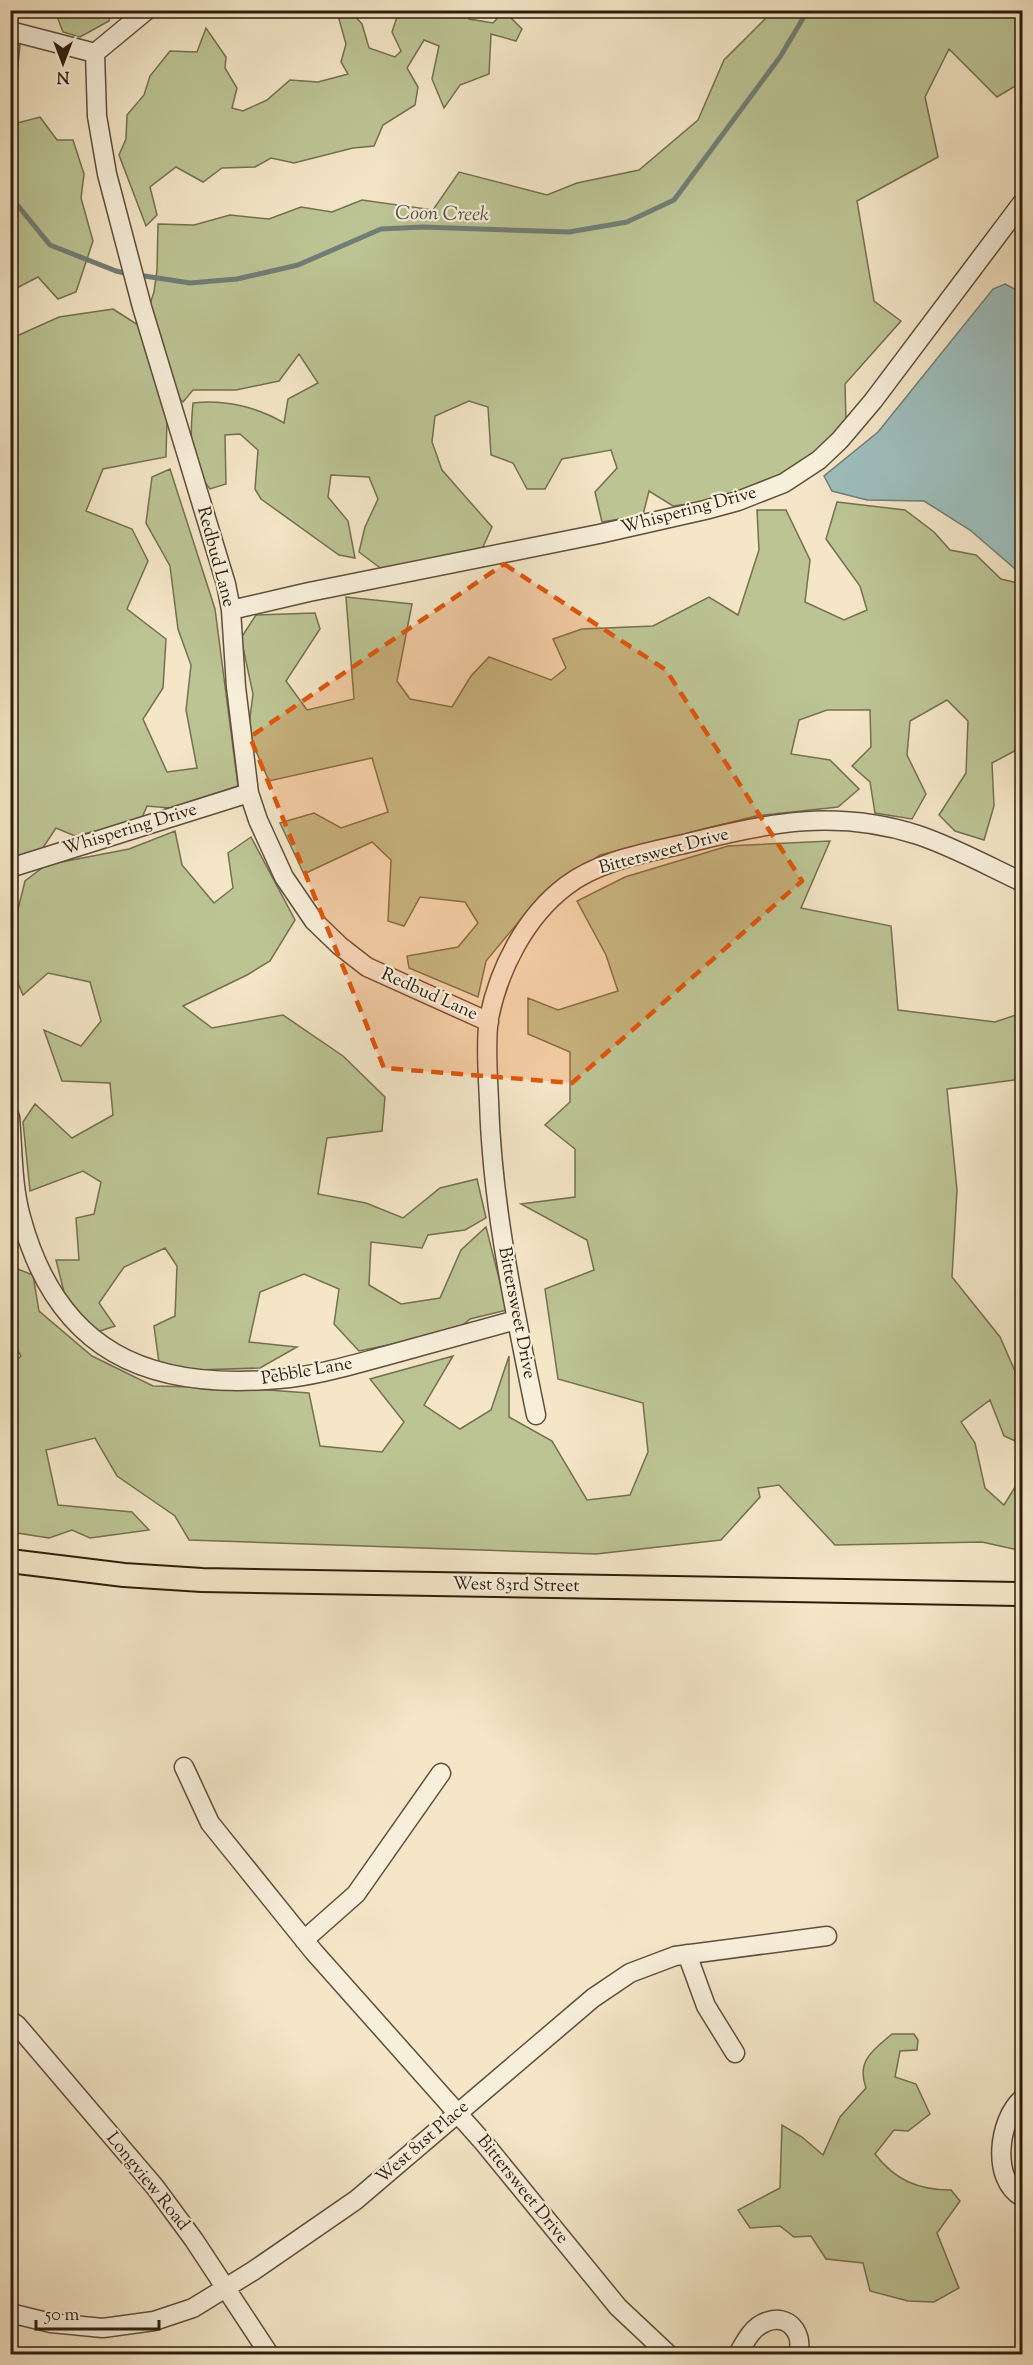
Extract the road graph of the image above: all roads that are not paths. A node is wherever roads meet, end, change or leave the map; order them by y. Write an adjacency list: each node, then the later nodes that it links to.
1 (147, 10): 3 (street)
2 (10, 30): 3 (street)
3 (95, 53): 5 (street, Redbud Lane)
4 (1023, 203): 5 (street, Whispering Drive)
5 (231, 610): 6 (street, Redbud Lane)
6 (249, 793): 7 (street, Whispering Drive); 9 (street, Redbud Lane)
7 (10, 868)
8 (1023, 882): 9 (street, Bittersweet Drive)
9 (489, 1022): 11 (street, Bittersweet Drive)
10 (10, 1118): 11 (street, Pebble Lane)
11 (516, 1320): 12 (street, Bittersweet Drive)
12 (536, 1415)
13 (10, 1561): 14 (main road, West 83rd Street)
14 (1023, 1594)
15 (184, 1767): 18 (street, Bittersweet Drive)
16 (441, 1773): 18 (street)
17 (827, 1936): 19 (street, West 81st Place)
18 (304, 1940): 23 (street, Bittersweet Drive)
19 (687, 1954): 21 (street); 23 (street, West 81st Place)
20 (10, 2020): 25 (street, Longview Road)
21 (735, 2053)
22 (1023, 2099): 24 (street)
23 (458, 2113): 25 (street, West 81st Place); 28 (street, Bittersweet Drive)
24 (1023, 2197)
25 (225, 2289): 26 (street, West 81st Place); 27 (street, Longview Road)
26 (10, 2313)
27 (269, 2355)
28 (668, 2355)
29 (738, 2355): 30 (street)
30 (798, 2355)

